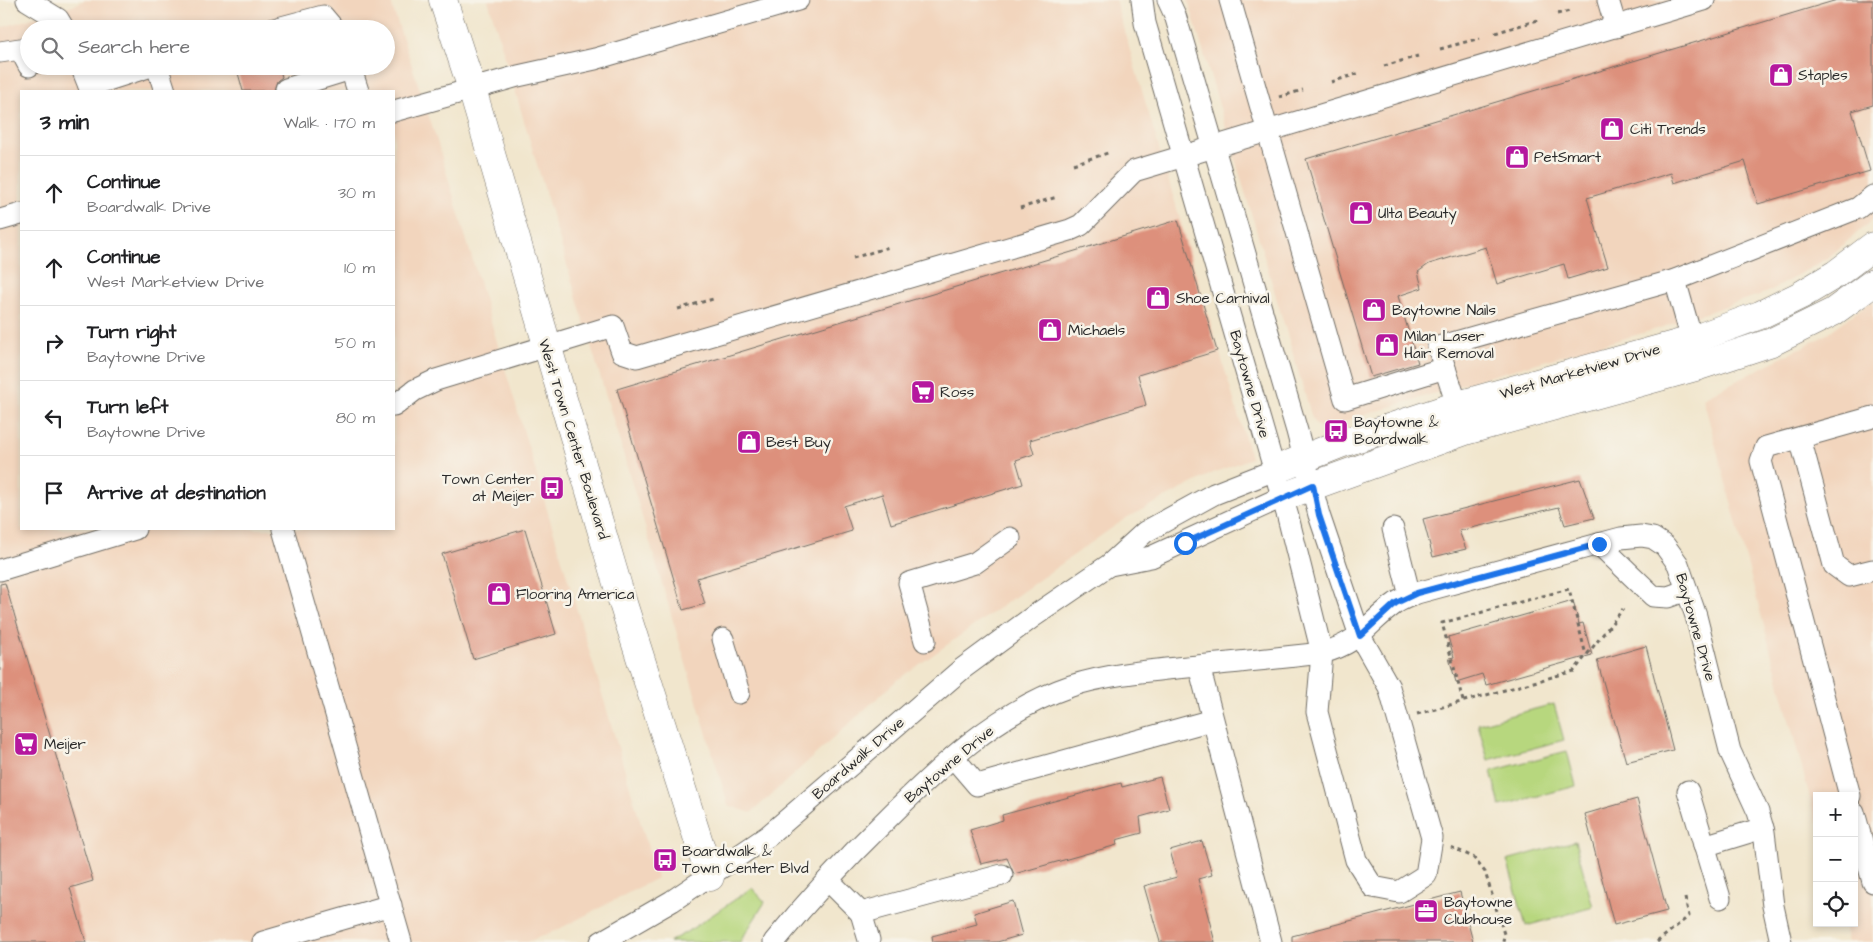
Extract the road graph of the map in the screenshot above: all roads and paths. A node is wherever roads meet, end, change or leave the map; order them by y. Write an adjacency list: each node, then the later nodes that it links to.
1 (27, 0): 11 (street)
2 (443, 0): 32 (main road, West Town Center Boulevard)
3 (798, 0): 32 (street)
4 (1142, 0): 41 (street, Baytowne Drive)
5 (1168, 0): 39 (street, Baytowne Drive)
6 (1230, 0): 38 (street)
7 (1608, 0): 15 (street)
8 (1704, 0): 15 (street)
9 (1570, 10): 10 (path)
10 (1557, 14)
11 (59, 20)
12 (309, 20): 13 (street)
13 (327, 20)
14 (1538, 20): 16 (path)
15 (1616, 26): 38 (street)
16 (1495, 33)
17 (1480, 38): 19 (path)
18 (20, 49): 20 (street)
19 (1440, 49)
20 (0, 52)
21 (1418, 56): 22 (path)
22 (1384, 66)
23 (1360, 73): 29 (path)
24 (85, 75): 30 (street)
25 (128, 75): 30 (street)
26 (159, 75): 33 (street)
27 (329, 75): 31 (street)
28 (352, 75): 34 (street)
29 (1331, 82)
30 (90, 89)
31 (286, 89)
32 (472, 89): 37 (street); 58 (main road, West Town Center Boulevard)
33 (165, 90)
34 (358, 90)
35 (1302, 90): 36 (path)
36 (1273, 99)
37 (395, 111)
38 (1268, 131): 39 (street); 60 (street)
39 (1213, 147): 41 (street); 51 (street, Baytowne Drive)
40 (1111, 152): 42 (path)
41 (1183, 156): 53 (street, Baytowne Drive); 58 (street)
42 (1073, 164)
43 (1873, 196): 52 (street)
44 (1057, 197): 45 (path)
45 (1020, 208)
46 (20, 214): 47 (street)
47 (0, 220)
48 (1873, 246): 57 (main road, West Marketview Drive)
49 (889, 247): 50 (path)
50 (854, 258)
51 (1251, 274): 53 (street); 66 (street, Baytowne Drive)
52 (1675, 280): 57 (street); 60 (street)
53 (1220, 283): 67 (street, Baytowne Drive)
54 (1873, 284): 59 (main road, West Marketview Drive)
55 (713, 299): 56 (path)
56 (678, 309)
57 (1692, 340): 59 (street); 62 (main road, West Marketview Drive)
58 (546, 347): 61 (street); 99 (main road, West Town Center Boulevard)
59 (1699, 366): 64 (main road, West Marketview Drive)
60 (1445, 368): 62 (street)
61 (395, 405)
62 (1458, 405): 64 (street); 66 (main road, West Marketview Drive)
63 (1873, 417): 65 (street)
64 (1465, 432): 68 (main road, West Marketview Drive)
65 (1800, 438): 77 (street); 93 (street)
66 (1305, 458): 67 (main road, West Marketview Drive); 68 (street, Baytowne Drive)
67 (1275, 470): 69 (street, Baytowne Drive); 75 (street, Boardwalk Drive)
68 (1313, 485): 69 (main road, West Marketview Drive); 81 (street, Baytowne Drive)
69 (1282, 497): 75 (street, Boardwalk Drive); 84 (street, Baytowne Drive)
70 (132, 530): 76 (street)
71 (283, 530): 104 (street)
72 (1393, 530): 79 (street)
73 (1010, 538): 83 (street)
74 (1599, 544): 78 (street); 78 (street, Baytowne Drive); 79 (street, Baytowne Drive)
75 (1109, 566): 99 (street, Boardwalk Drive)
76 (0, 570)
77 (1873, 570)
78 (1687, 590): 95 (street, Baytowne Drive)
79 (1410, 596): 81 (street, Baytowne Drive)
80 (1623, 609): 85 (path)
81 (1360, 636): 84 (street, Baytowne Drive); 89 (street)
82 (723, 639): 87 (street)
83 (925, 641)
84 (1322, 653): 86 (street, Baytowne Drive); 96 (street)
85 (1586, 655): 88 (path); 88 (path)
86 (1199, 666): 90 (street); 91 (street, Baytowne Drive)
87 (739, 693)
88 (1463, 701): 89 (path)
89 (1398, 719): 96 (street)
90 (1212, 720): 91 (street); 111 (street)
91 (953, 757): 100 (street, Baytowne Drive)
92 (1688, 791): 97 (street)
93 (1849, 792)
94 (1858, 827): 101 (street)
95 (1763, 828): 97 (street); 114 (street, Baytowne Drive)
96 (1432, 838): 112 (path)
97 (1704, 846): 103 (street)
98 (1002, 875): 105 (street)
99 (710, 877): 109 (street, Boardwalk Drive)
100 (828, 880): 105 (street); 110 (street, Baytowne Drive)
101 (1873, 882)
102 (1685, 898): 113 (path)
103 (1720, 898)
104 (391, 905): 107 (street); 108 (street)
105 (861, 913): 106 (street)
106 (869, 940)
107 (263, 942)
108 (401, 942)
109 (601, 942)
110 (774, 942)
111 (1271, 942)
112 (1503, 942)
113 (1657, 942)
114 (1781, 942)

